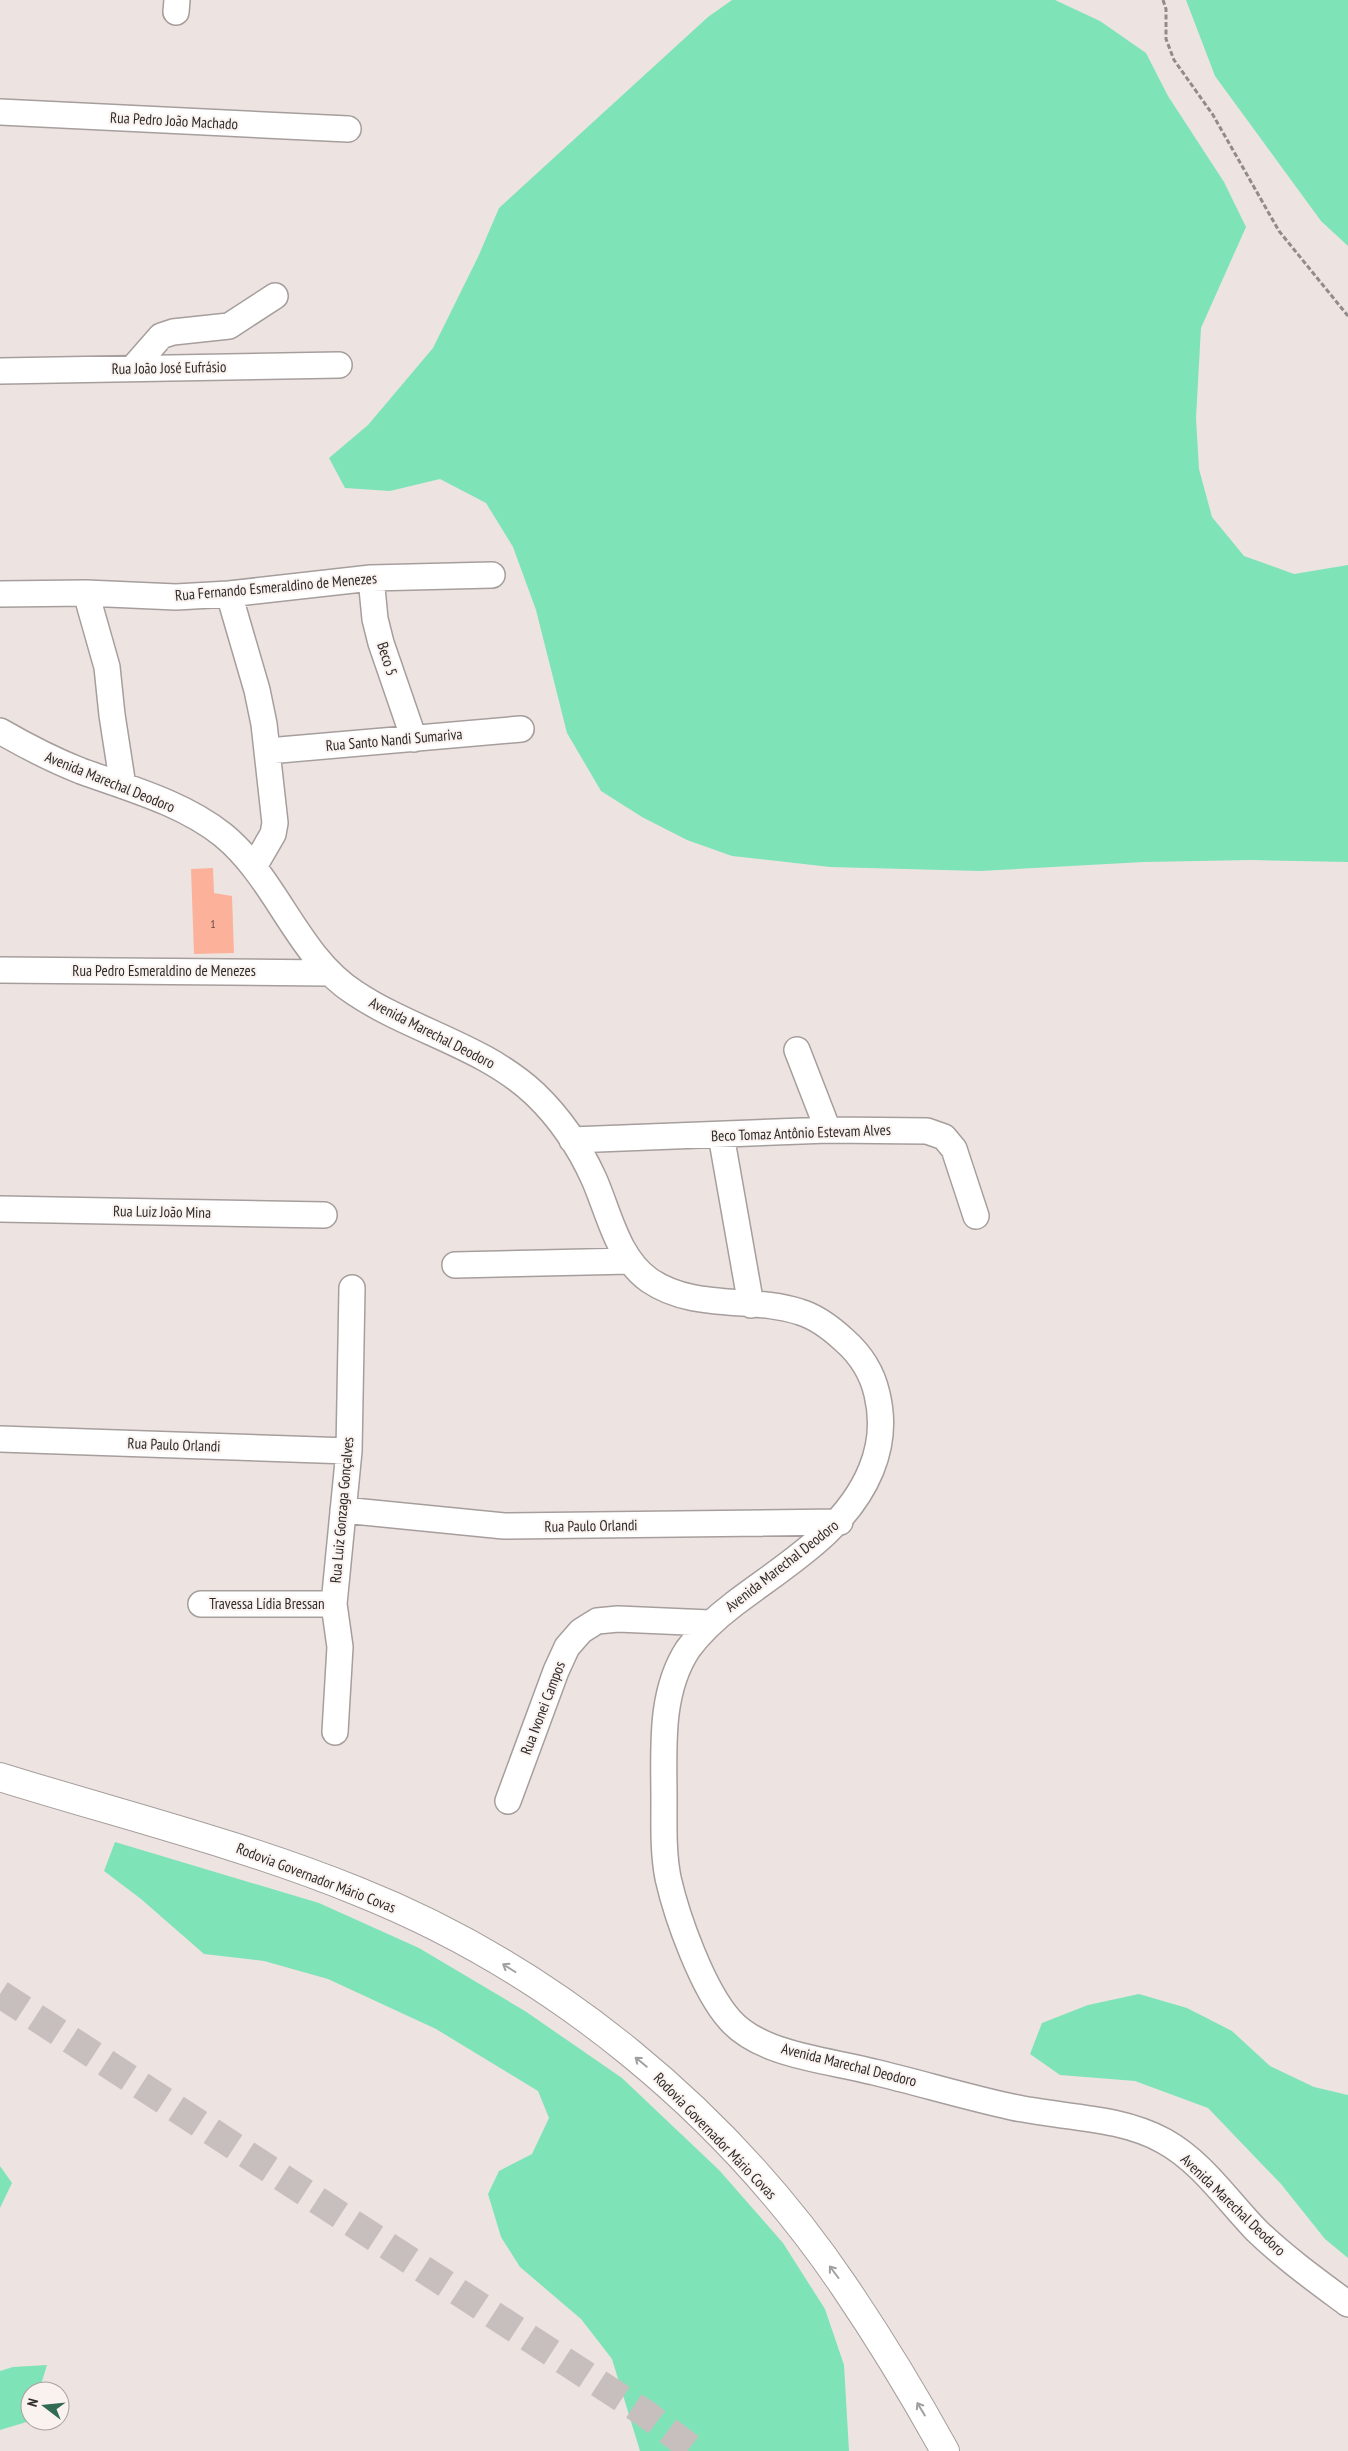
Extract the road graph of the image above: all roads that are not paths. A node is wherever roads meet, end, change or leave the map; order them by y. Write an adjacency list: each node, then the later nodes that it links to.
1 (0, 112): 2 (street, Rua Pedro João Machado)
2 (348, 129)
3 (275, 296): 5 (street)
4 (339, 365): 5 (street, Rua João José Eufrásio)
5 (133, 368): 6 (street, Rua João José Eufrásio)
6 (0, 371)
7 (492, 575): 8 (street, Rua Fernando Esmeraldino de Menezes)
8 (371, 578): 11 (street, Rua Fernando Esmeraldino de Menezes); 14 (street, Beco 5)
9 (86, 593): 10 (street, Rua Fernando Esmeraldino de Menezes); 11 (street, Rua Fernando Esmeraldino de Menezes); 16 (street)
10 (0, 594)
11 (229, 594): 15 (street)
12 (521, 729): 14 (street, Rua Santo Nandi Sumariva)
13 (0, 731): 16 (street, Avenida Marechal Deodoro)
14 (414, 739): 15 (street, Rua Santo Nandi Sumariva)
15 (268, 751): 17 (street)
16 (123, 786): 17 (street, Avenida Marechal Deodoro)
17 (255, 865): 19 (street, Avenida Marechal Deodoro)
18 (0, 970): 19 (street, Rua Pedro Esmeraldino de Menezes)
19 (328, 973): 23 (street, Avenida Marechal Deodoro)
20 (797, 1050): 21 (street)
21 (828, 1130): 22 (street, Beco Tomaz Antônio Estevam Alves); 26 (street, Beco Tomaz Antônio Estevam Alves)
22 (720, 1135): 23 (street, Beco Tomaz Antônio Estevam Alves); 30 (street)
23 (572, 1140): 27 (street, Avenida Marechal Deodoro)
24 (0, 1209): 25 (street, Rua Luiz João Mina)
25 (324, 1214)
26 (976, 1216)
27 (630, 1261): 28 (street); 30 (street, Avenida Marechal Deodoro)
28 (455, 1265)
29 (352, 1288): 32 (street, Rua Luiz Gonzaga Gonçalves)
30 (751, 1305): 34 (street, Avenida Marechal Deodoro)
31 (0, 1439): 32 (street, Rua Paulo Orlandi)
32 (349, 1451): 33 (street, Rua Luiz Gonzaga Gonçalves)
33 (343, 1510): 34 (street, Rua Paulo Orlandi); 36 (street, Rua Luiz Gonzaga Gonçalves)
34 (840, 1522): 37 (street, Avenida Marechal Deodoro)
35 (201, 1604): 36 (street, Travessa Lídia Bressan)
36 (334, 1604): 38 (street, Rua Luiz Gonzaga Gonçalves)
37 (710, 1623): 40 (street, Rua Ivonei Campos); 41 (street, Avenida Marechal Deodoro)
38 (335, 1732)
39 (0, 1777): 42 (highway, Rodovia Governador Mário Covas, one-way to 39)
40 (508, 1802)
41 (1348, 2304)
42 (945, 2451)

